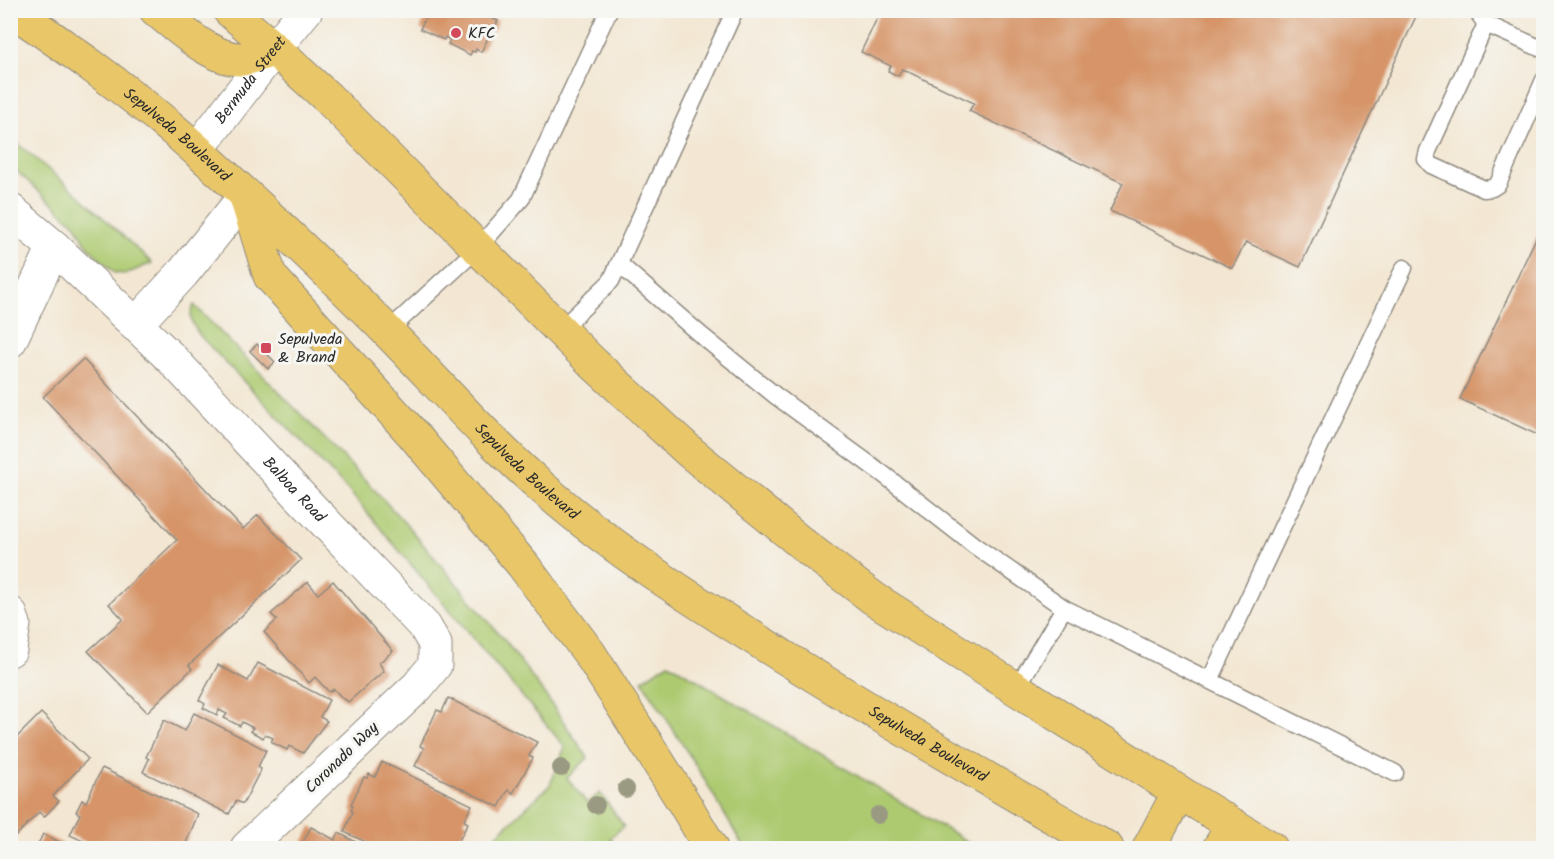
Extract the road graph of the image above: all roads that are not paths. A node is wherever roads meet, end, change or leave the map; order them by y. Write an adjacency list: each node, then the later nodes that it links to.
1 (12, 10): 11 (main road, Sepulveda Boulevard)
2 (156, 10): 8 (main road)
3 (229, 10): 8 (main road)
4 (306, 10): 8 (street, Bermuda Street)
5 (609, 10): 15 (lane)
6 (735, 10): 16 (lane)
7 (1481, 17): 9 (lane); 10 (lane)
8 (274, 49): 11 (street, Bermuda Street); 15 (main road)
9 (1544, 50)
10 (1544, 80)
11 (197, 150): 12 (main road, Sepulveda Boulevard)
12 (246, 195): 18 (street); 20 (main road, Sepulveda Boulevard); 32 (main road)
13 (10, 210): 14 (street, Balboa Road)
14 (54, 247): 18 (street, Balboa Road); 21 (street)
15 (478, 248): 19 (main road); 20 (lane)
16 (619, 264): 19 (lane); 22 (lane)
17 (1404, 268): 26 (lane)
18 (135, 325): 25 (street, Balboa Road)
19 (560, 330): 27 (main road)
20 (388, 332): 33 (main road, Sepulveda Boulevard)
21 (10, 341)
22 (1064, 608): 26 (lane); 27 (lane)
23 (10, 613): 24 (street)
24 (10, 650)
25 (435, 665): 31 (street, Coronado Way)
26 (1210, 681): 28 (lane)
27 (1016, 689): 29 (main road)
28 (1395, 773)
29 (1179, 792): 30 (main road); 34 (main road)
30 (1226, 837): 35 (main road)
31 (247, 849)
32 (711, 849)
33 (1107, 849)
34 (1149, 849)
35 (1271, 849)

